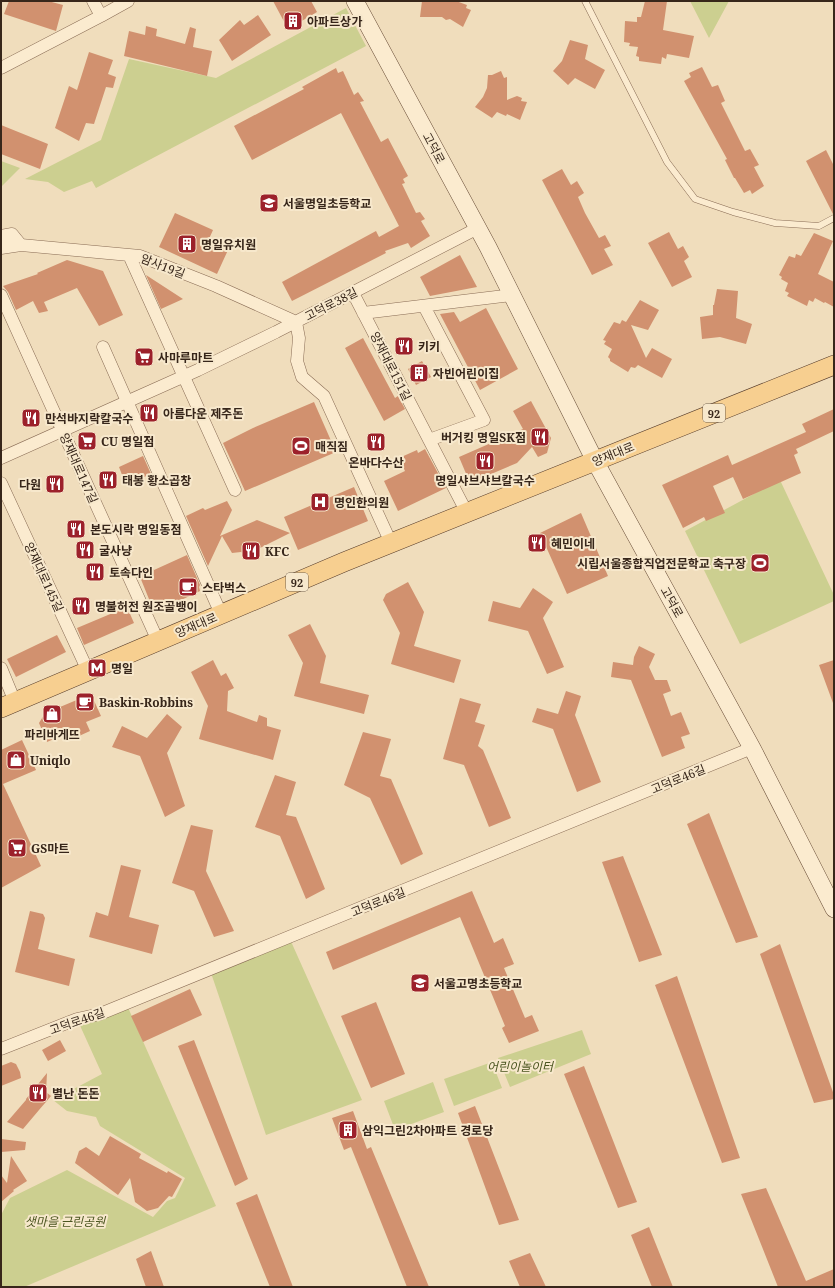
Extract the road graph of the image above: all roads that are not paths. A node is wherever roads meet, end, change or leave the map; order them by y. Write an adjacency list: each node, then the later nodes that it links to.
1 (93, 1): 5 (street)
2 (128, 1): 5 (street)
3 (355, 1): 8 (main road, 고덕로)
4 (584, 1): 7 (lane)
5 (101, 16): 6 (street)
6 (1, 68)
7 (834, 218)
8 (478, 228): 13 (street, 고덕로38길); 15 (main road, 고덕로)
9 (1, 236): 10 (street, 암사19길)
10 (21, 245): 11 (street); 12 (street, 암사19길)
11 (1, 248)
12 (129, 255): 18 (street, 암사19길); 21 (street)
13 (353, 293): 17 (street, 양재대로151길); 18 (street, 고덕로38길)
14 (1, 295): 23 (street, 양재대로147길)
15 (512, 295): 16 (street); 26 (main road, 고덕로)
16 (424, 306): 17 (street); 24 (street)
17 (363, 313): 24 (street, 양재대로151길)
18 (296, 322): 21 (street, 고덕로38길); 30 (street)
19 (103, 347): 22 (street)
20 (834, 365): 26 (main road, 양재대로 / 92)
21 (184, 377): 22 (street, 고덕로38길); 28 (street)
22 (128, 402): 23 (street, 고덕로38길); 31 (street)
23 (62, 431): 25 (street, 고덕로38길); 32 (street, 양재대로147길)
24 (429, 440): 29 (street, 양재대로151길)
25 (1, 458)
26 (595, 461): 29 (main road, 양재대로 / 92); 36 (main road, 고덕로)
27 (1, 483): 34 (street, 양재대로145길)
28 (235, 490)
29 (467, 512): 30 (main road, 양재대로 / 92)
30 (391, 543): 31 (main road, 양재대로 / 92)
31 (221, 614): 32 (main road, 양재대로 / 92)
32 (158, 642): 34 (main road, 양재대로 / 92)
33 (1, 668): 35 (street)
34 (88, 671): 35 (main road, 양재대로 / 92)
35 (8, 705)
36 (752, 748): 37 (main road, 고덕로); 38 (street, 고덕로46길)
37 (834, 909)
38 (1, 1049)

